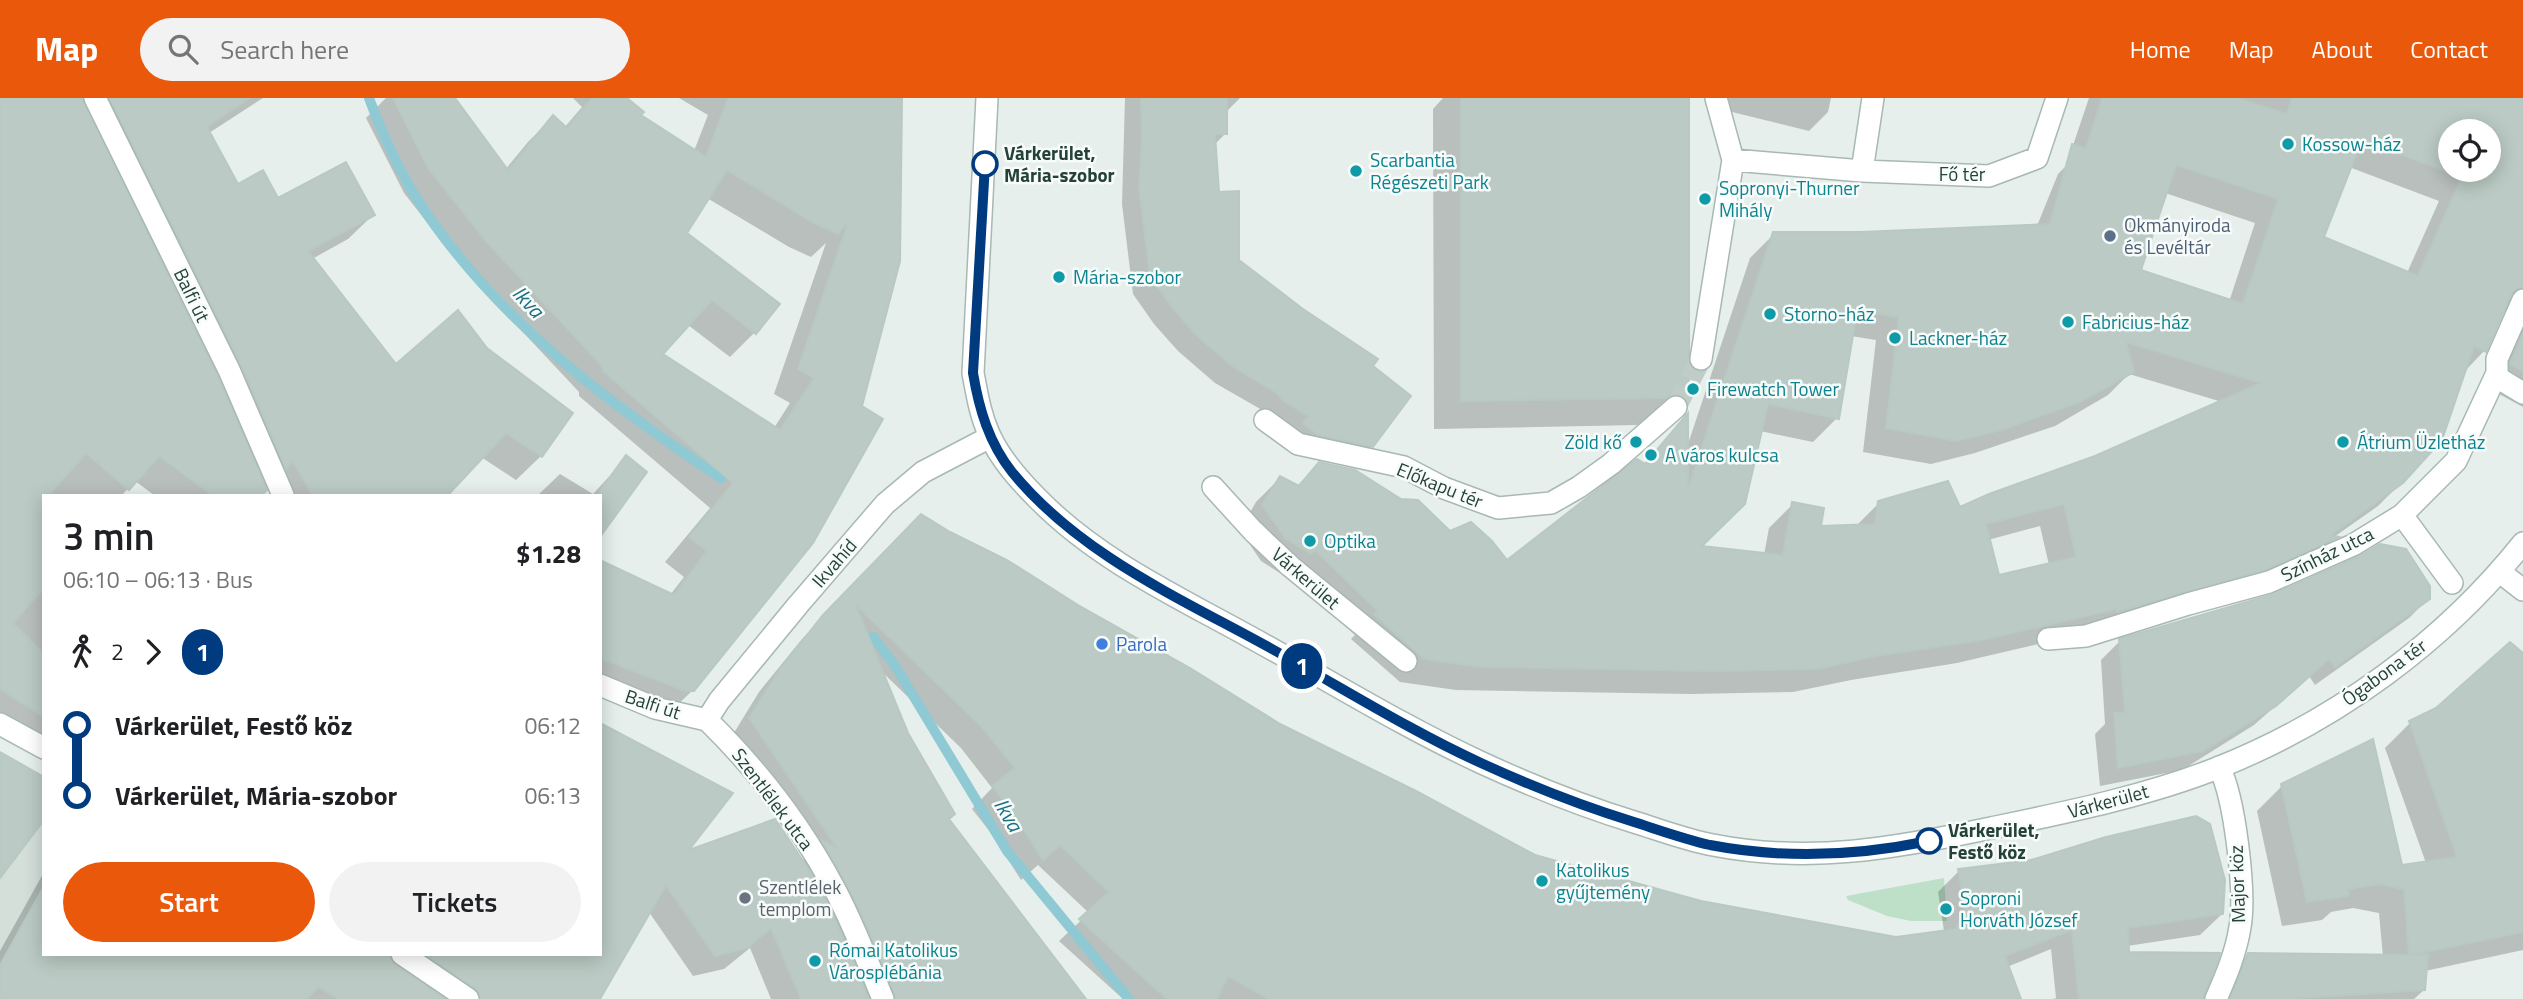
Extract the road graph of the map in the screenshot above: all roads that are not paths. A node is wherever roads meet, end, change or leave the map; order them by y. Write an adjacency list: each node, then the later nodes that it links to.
1 (95, 98): 16 (street, Balfi út)
2 (987, 98): 14 (street, Várkerület)
3 (1716, 98): 6 (street)
4 (1873, 98): 7 (street)
5 (2057, 98): 7 (street, Fő tér)
6 (1733, 159): 7 (street, Fő tér); 9 (street)
7 (1862, 171)
8 (2523, 300): 10 (street, Színház utca)
9 (1701, 359)
10 (2497, 373): 11 (street); 17 (street, Színház utca)
11 (2523, 393)
12 (1676, 407): 13 (street, Előkapu tér)
13 (1265, 420)
14 (990, 437): 25 (street, Ikvahíd); 28 (street, Várkerület)
15 (1213, 488): 23 (street, Várkerület)
16 (283, 494)
17 (2402, 515): 20 (street); 22 (street, Színház utca)
18 (2523, 542): 19 (street, Ógabona tér)
19 (2500, 572): 21 (street); 28 (street, Ógabona tér)
20 (2452, 583)
21 (2523, 590)
22 (2048, 639)
23 (1406, 661)
24 (602, 686): 25 (street, Balfi út)
25 (707, 720): 31 (street, Szentlélek utca)
26 (0, 724): 27 (street)
27 (42, 747)
28 (2218, 767): 32 (street, Major köz)
29 (405, 956): 30 (street)
30 (468, 999)
31 (883, 999)
32 (2216, 999)

